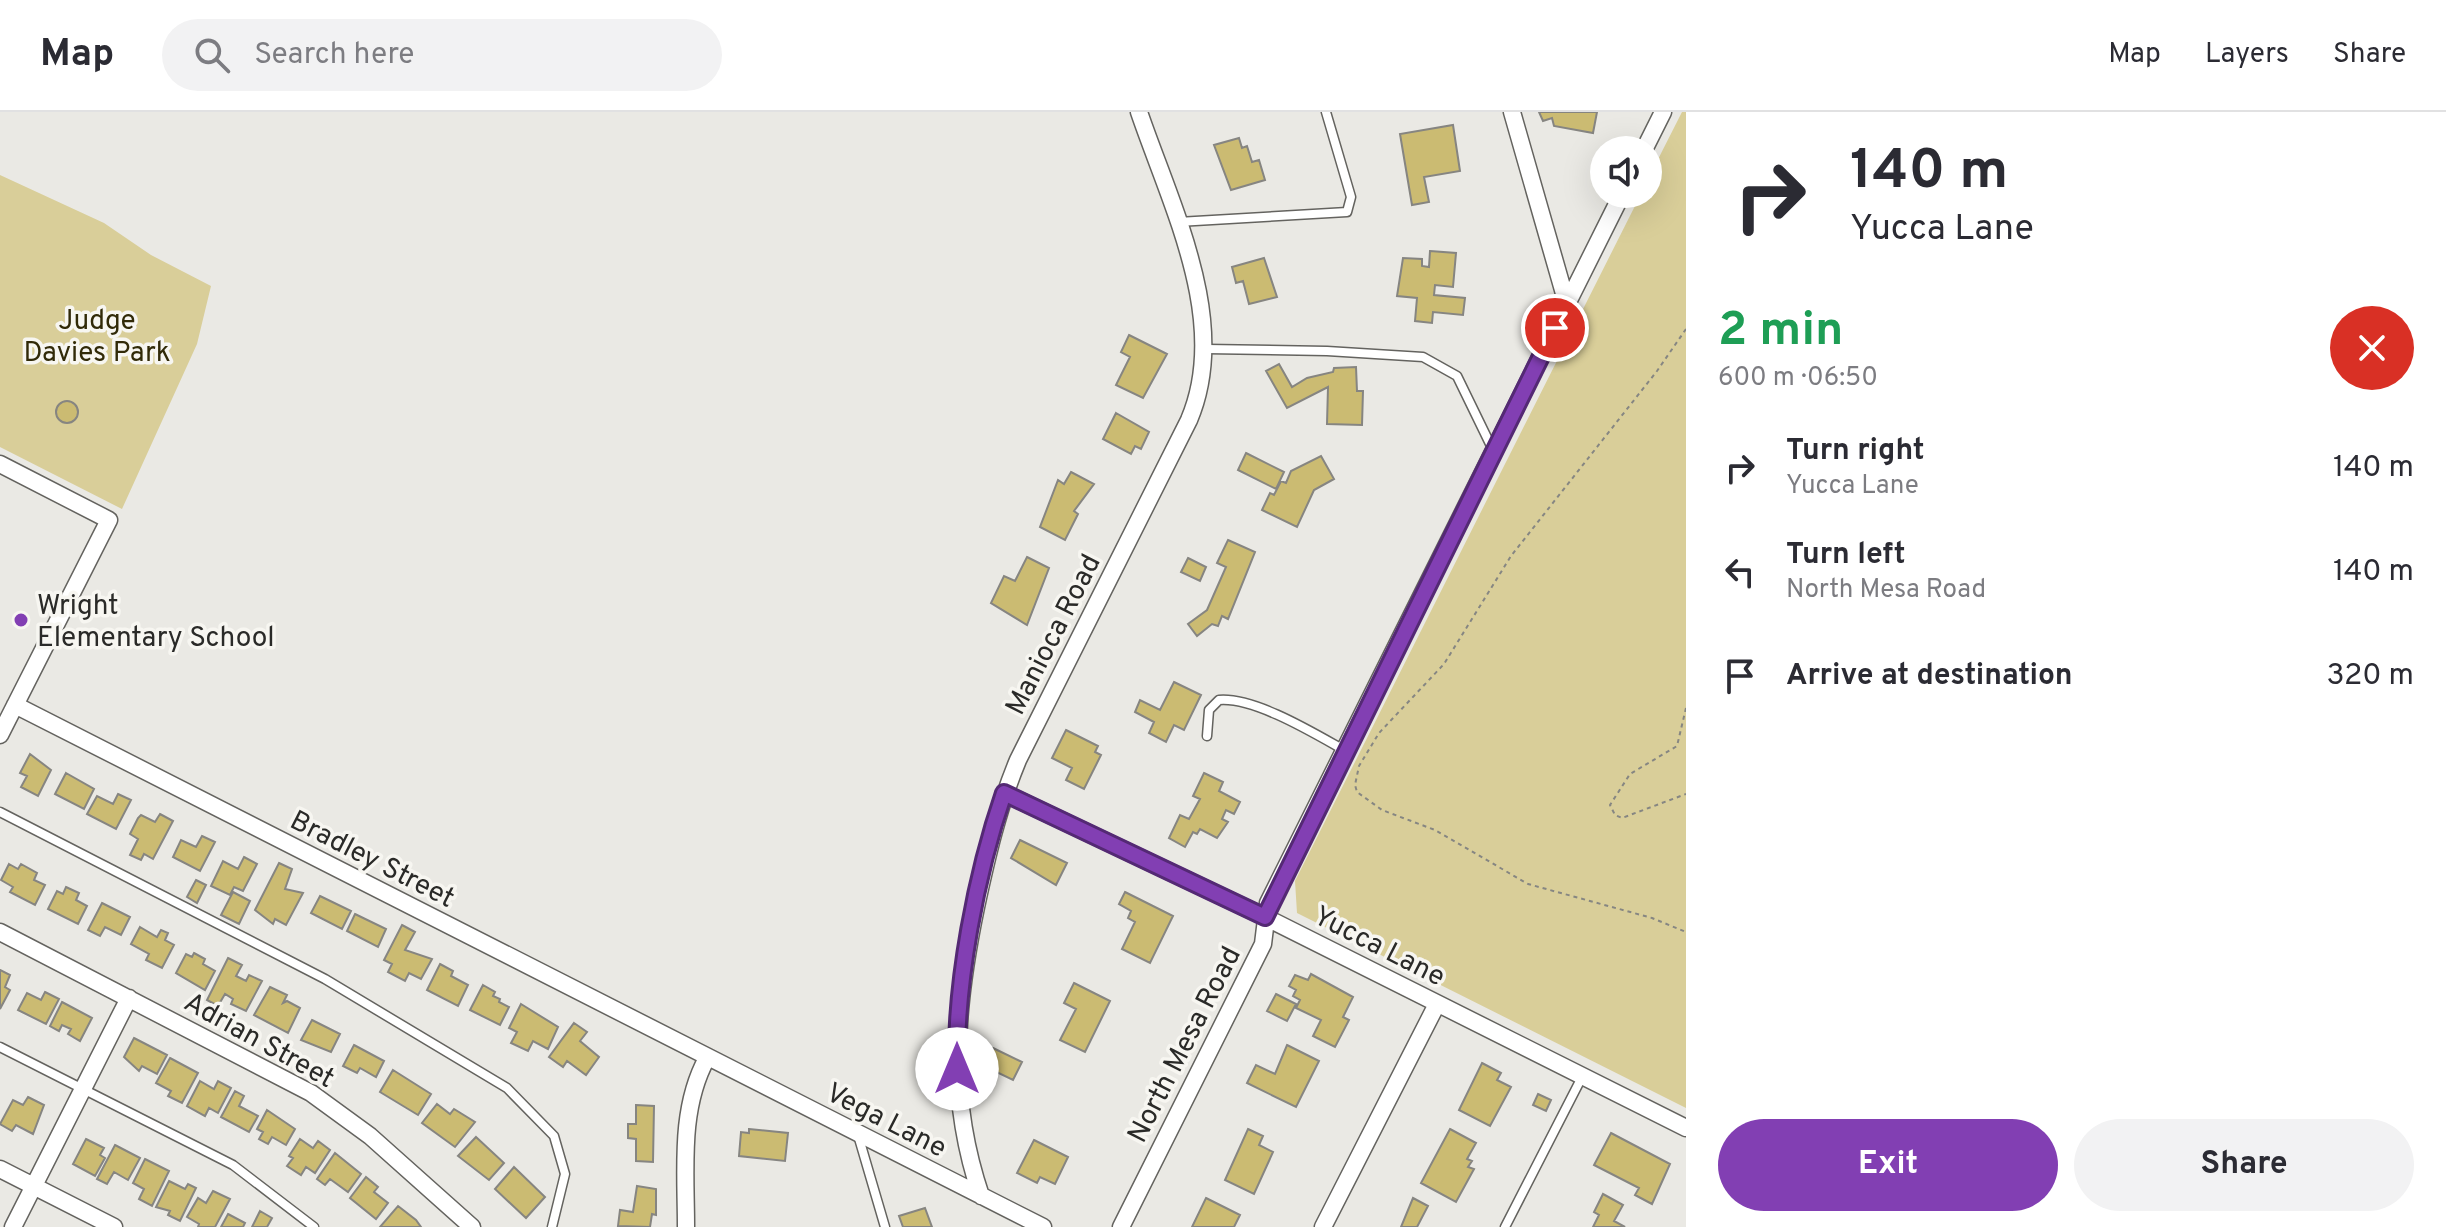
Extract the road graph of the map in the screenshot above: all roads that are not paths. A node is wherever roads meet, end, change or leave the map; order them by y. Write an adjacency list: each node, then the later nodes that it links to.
1 (1139, 112): 7 (street, Manioca Road)
2 (1326, 112): 7 (lane)
3 (1512, 112): 8 (street)
4 (1663, 112): 5 (street)
5 (1651, 136)
6 (1615, 208): 8 (street, North Mesa Road)
7 (1177, 222): 9 (street, Manioca Road)
8 (1567, 304): 10 (street, North Mesa Road)
9 (1206, 349): 10 (lane); 16 (street, Manioca Road)
10 (1494, 451): 15 (street, North Mesa Road)
11 (0, 464): 12 (street)
12 (15, 705): 13 (street); 23 (street, Bradley Street)
13 (0, 735)
14 (1207, 736): 15 (lane)
15 (1344, 751): 18 (street, North Mesa Road)
16 (1004, 793): 18 (street, Yucca Lane); 30 (street, Manioca Road)
17 (0, 812): 35 (lane)
18 (1265, 917): 21 (street, Yucca Lane); 39 (street, North Mesa Road)
19 (0, 932): 20 (street, Adrian Street)
20 (129, 998): 25 (street); 34 (street, Adrian Street)
21 (1437, 1004): 24 (street, Yucca Lane); 40 (street)
22 (0, 1047): 25 (lane)
23 (707, 1058): 27 (street, Vega Lane); 36 (street)
24 (1582, 1076): 26 (street, Yucca Lane); 41 (lane)
25 (83, 1089): 29 (street); 33 (lane)
26 (1686, 1128)
27 (858, 1134): 30 (street, Vega Lane); 37 (lane)
28 (0, 1169): 29 (street)
29 (34, 1186): 31 (street); 32 (street)
30 (981, 1196): 38 (street, Vega Lane)
31 (13, 1227)
32 (114, 1227)
33 (314, 1227)
34 (472, 1227)
35 (552, 1227)
36 (686, 1227)
37 (885, 1227)
38 (1043, 1227)
39 (1121, 1227)
40 (1323, 1227)
41 (1505, 1227)

